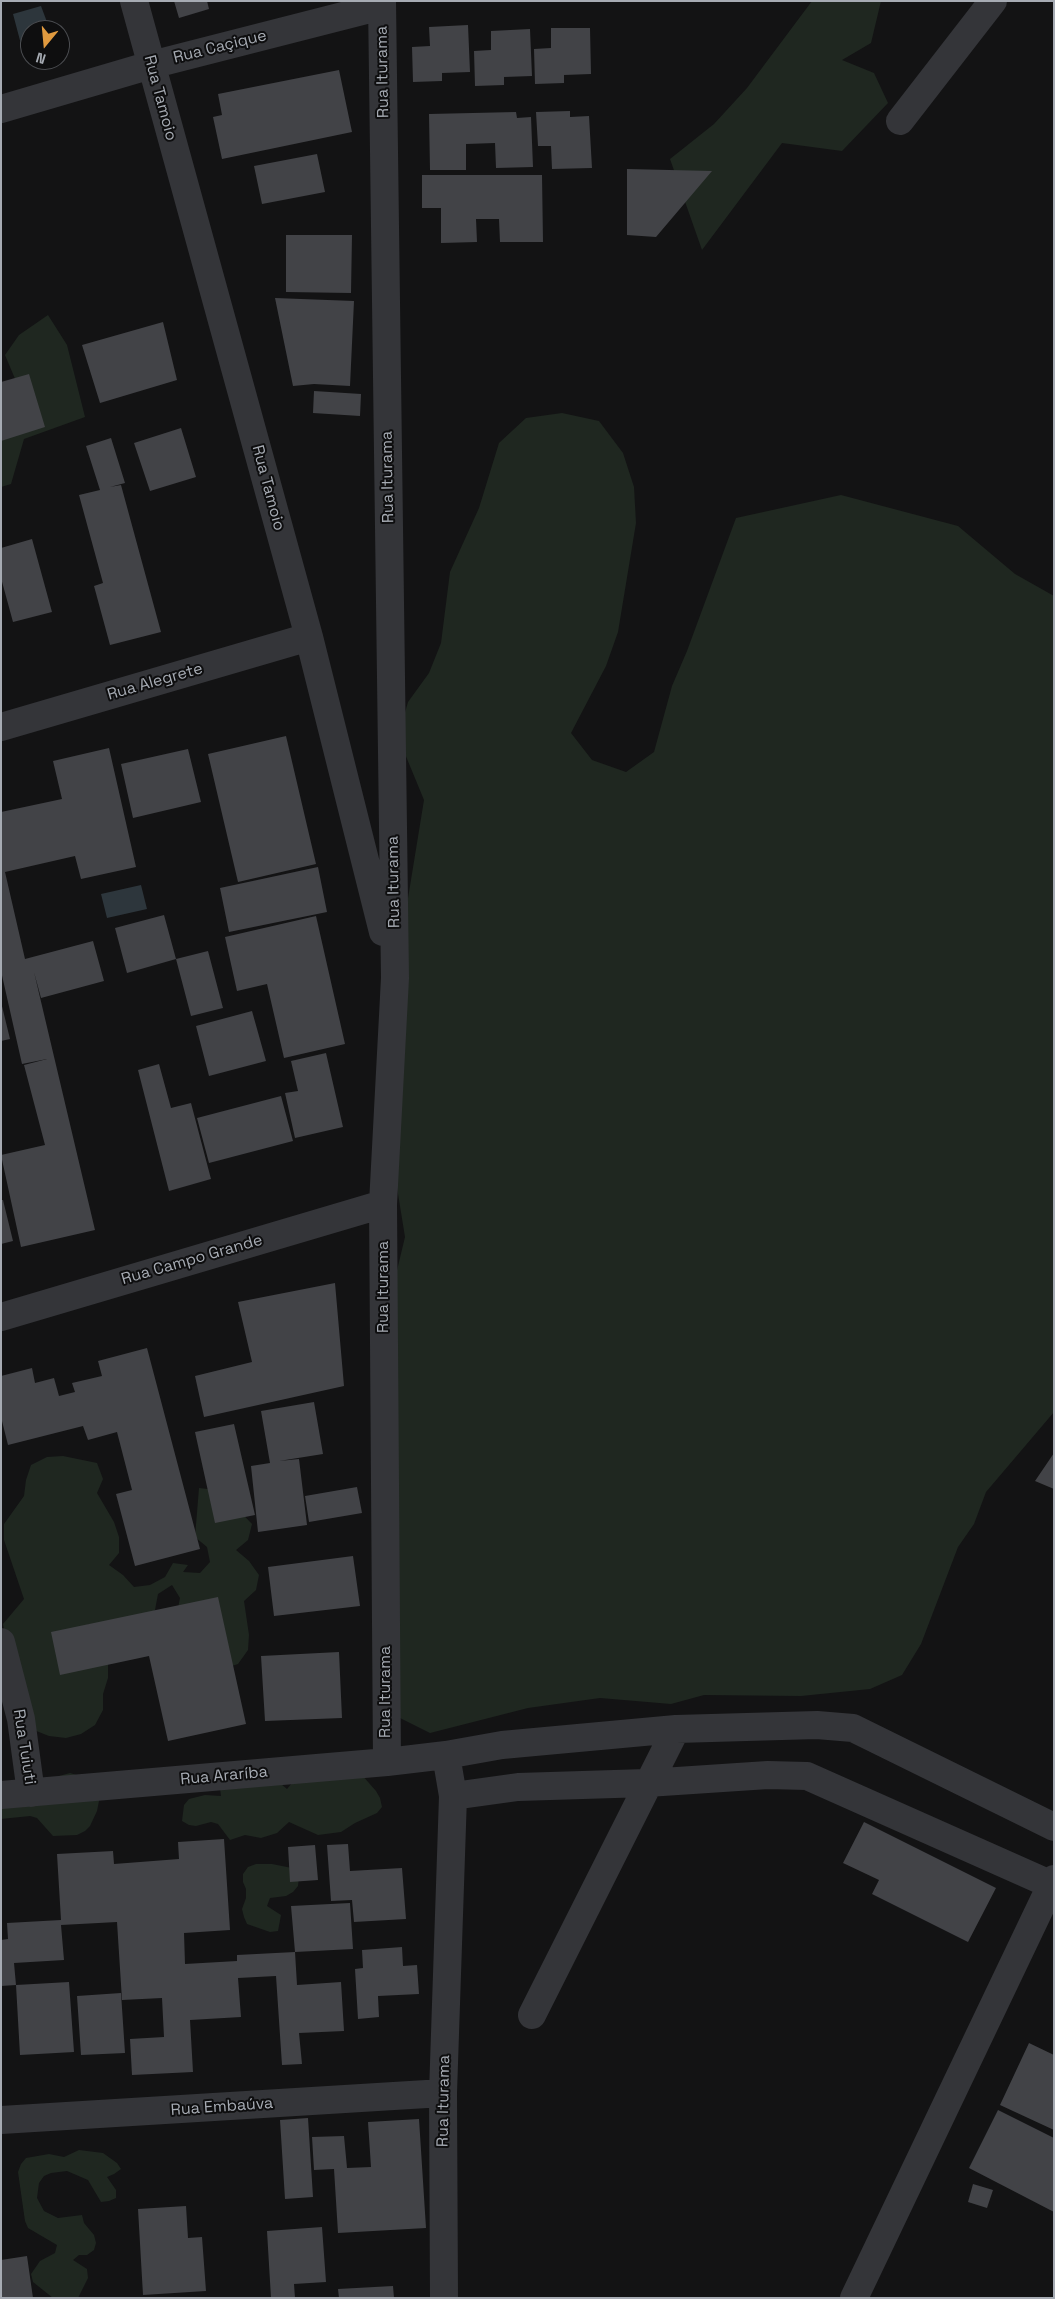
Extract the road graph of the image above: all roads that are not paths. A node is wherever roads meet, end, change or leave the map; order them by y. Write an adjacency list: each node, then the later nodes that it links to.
1 (134, 1): 4 (street, Rua Tamoio)
2 (993, 1): 6 (street)
3 (382, 4): 4 (street, Rua Caçique); 9 (street, Rua Iturama)
4 (151, 65): 5 (street, Rua Caçique); 7 (street, Rua Tamoio)
5 (1, 109)
6 (900, 121)
7 (310, 637): 8 (street, Rua Alegrete); 9 (street, Rua Tamoio)
8 (1, 727)
9 (395, 978): 10 (street, Rua Iturama)
10 (383, 1204): 11 (street, Rua Campo Grande); 15 (street, Rua Iturama)
11 (1, 1317)
12 (1, 1642): 17 (street, Rua Tuiuti)
13 (676, 1729): 14 (street, Rua Araríba); 16 (street); 20 (street, Rua Araríba)
14 (446, 1756): 15 (street, Rua Araríba); 19 (street, Rua Iturama)
15 (387, 1762): 17 (street, Rua Araríba)
16 (647, 1783): 19 (street); 21 (street); 22 (street)
17 (31, 1793): 18 (street, Rua Araríba)
18 (1, 1795)
19 (453, 1796): 23 (street, Rua Iturama)
20 (1054, 1827)
21 (1053, 1883): 26 (street)
22 (532, 2015)
23 (443, 2093): 24 (street, Rua Embaúva); 25 (street, Rua Iturama)
24 (1, 2120)
25 (444, 2298)
26 (854, 2298)

